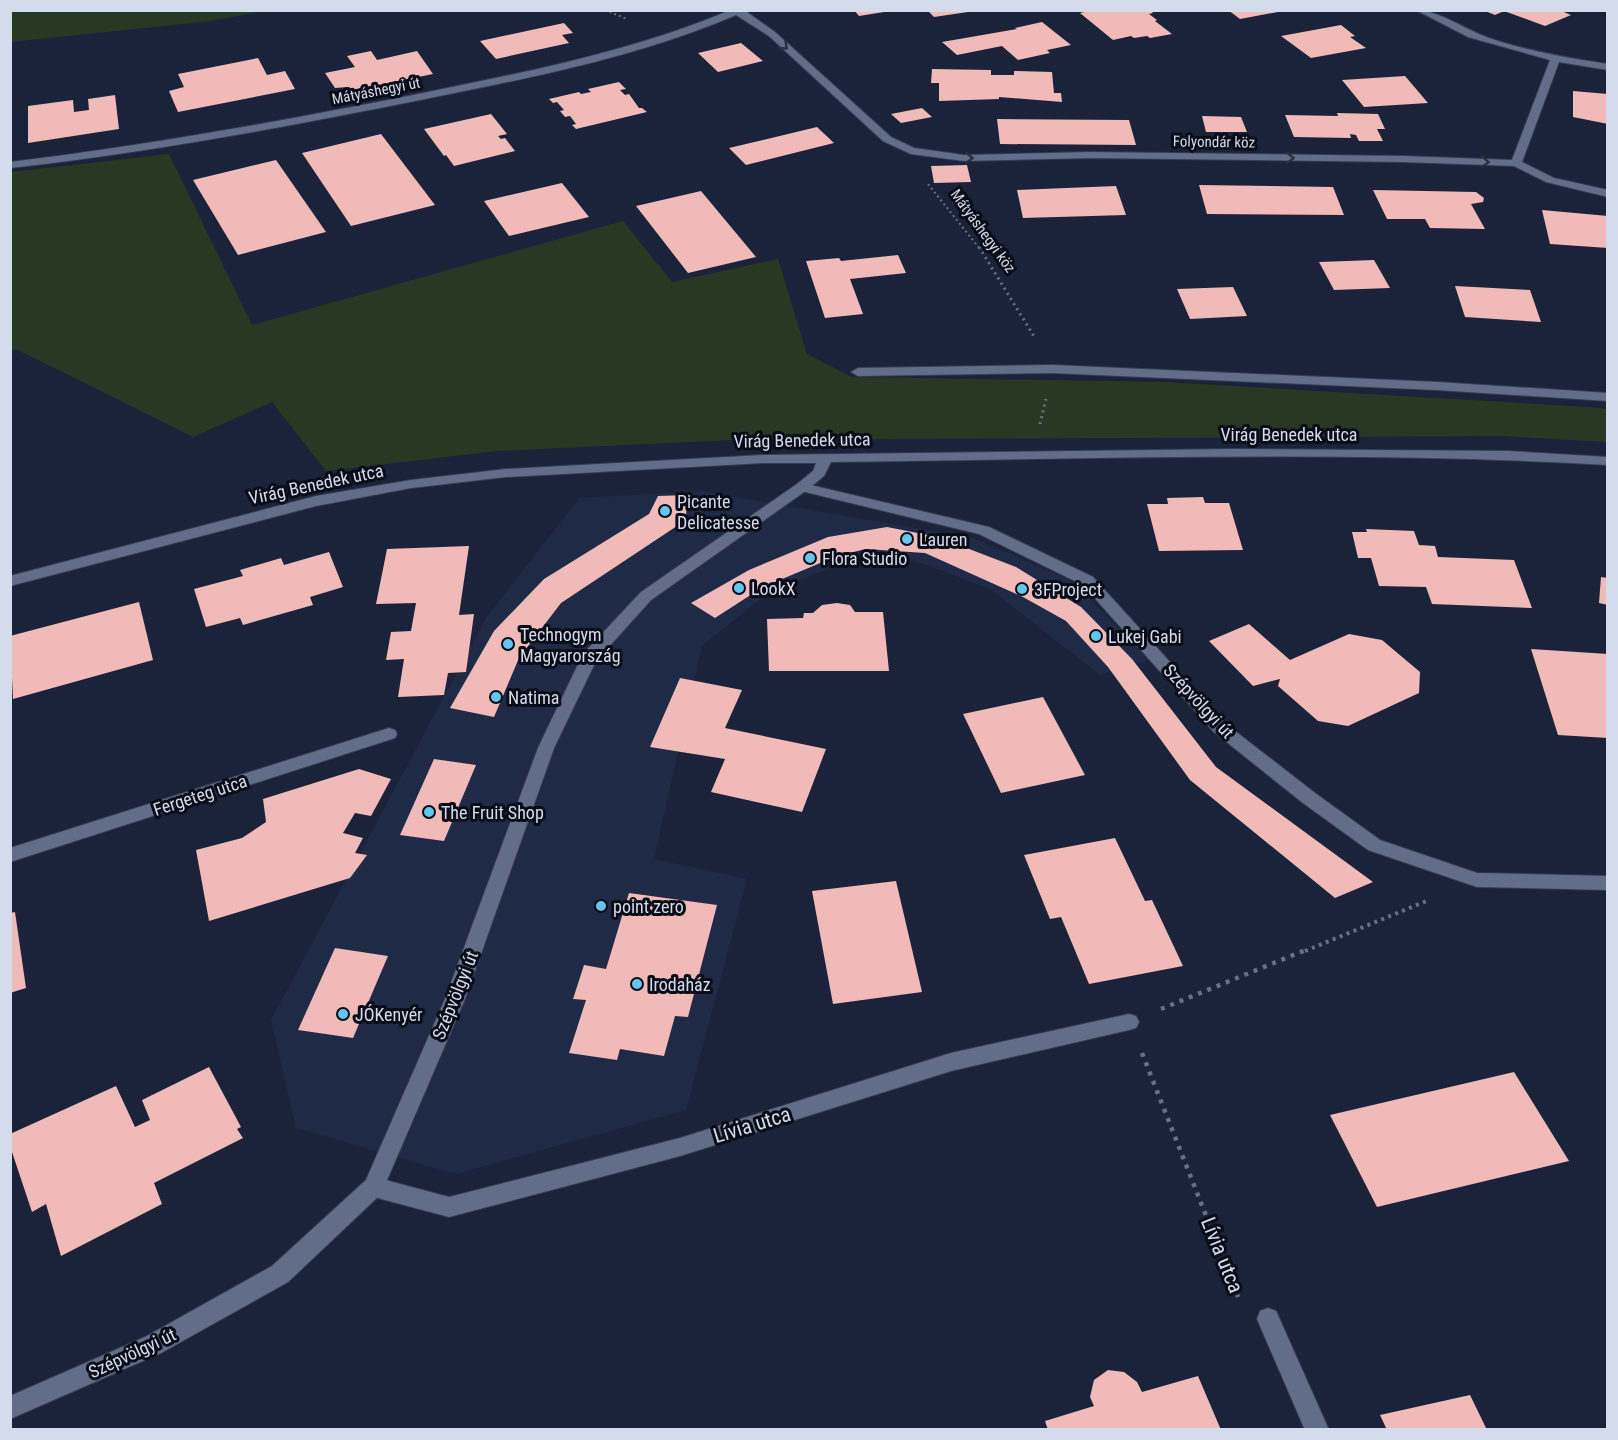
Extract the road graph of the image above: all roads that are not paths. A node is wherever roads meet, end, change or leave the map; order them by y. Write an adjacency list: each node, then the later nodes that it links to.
1 (1420, 10): 3 (street)
2 (738, 11): 5 (street, Folyondár köz, one-way to 5); 6 (street, Mátyáshegyi út)
3 (1555, 59): 4 (street); 5 (street)
4 (1608, 67)
5 (1516, 163): 7 (street, Folyondár köz)
6 (10, 165)
7 (1608, 194)
8 (858, 372): 9 (street)
9 (1608, 397)
10 (825, 459): 11 (street, Virág Benedek utca); 12 (street, Szépvölgyi út); 13 (street, Virág Benedek utca)
11 (1608, 461)
12 (802, 487): 16 (street, Szépvölgyi út); 18 (street, Szépvölgyi út)
13 (10, 580)
14 (389, 734): 15 (street, Fergeteg utca)
15 (10, 855)
16 (1608, 883)
17 (1129, 1022): 18 (street, Lívia utca)
18 (374, 1187): 20 (street, Szépvölgyi út)
19 (1268, 1319): 21 (street)
20 (10, 1408)
21 (1317, 1430)

